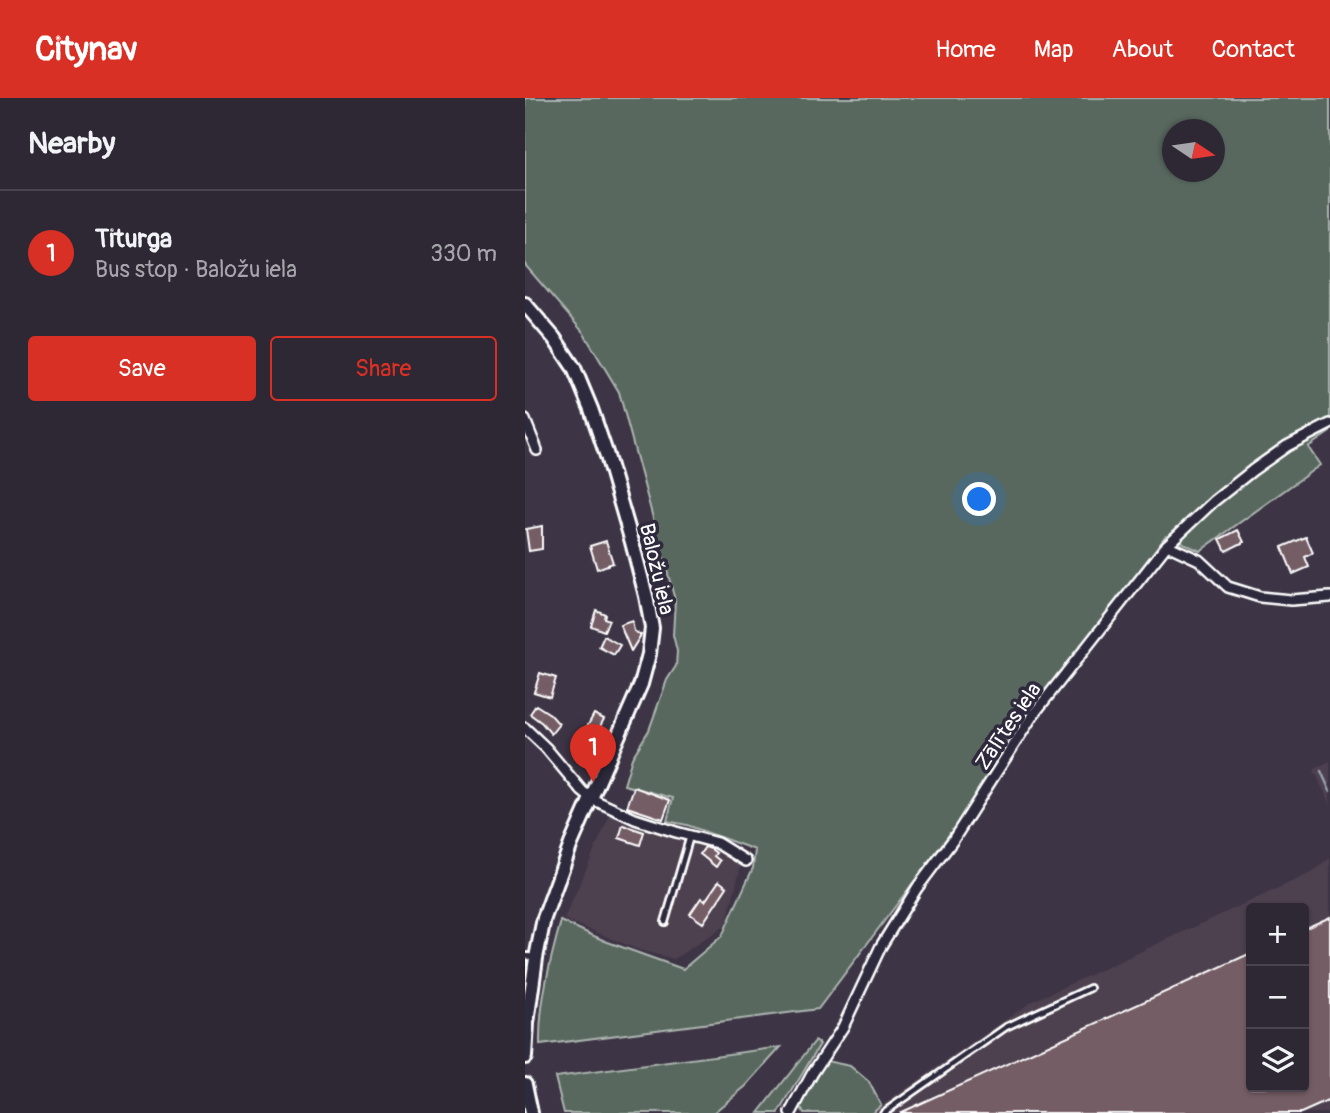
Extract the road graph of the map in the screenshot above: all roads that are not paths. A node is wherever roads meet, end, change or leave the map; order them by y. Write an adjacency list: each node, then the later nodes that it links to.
1 (525, 304): 8 (main road, Baložu iela)
2 (525, 420): 4 (street)
3 (1330, 424): 5 (street, Zālītes iela)
4 (537, 450)
5 (1167, 545): 6 (street); 18 (street, Zālītes iela)
6 (1330, 597)
7 (525, 728): 8 (street)
8 (592, 799): 9 (street); 12 (main road, Baložu iela)
9 (690, 836): 10 (street); 11 (lane)
10 (746, 861)
11 (664, 922)
12 (530, 957): 14 (main road, Baložu iela)
13 (1090, 988): 19 (lane)
14 (525, 1044): 15 (main road, Baložu iela)
15 (525, 1057)
16 (525, 1084): 17 (main road)
17 (531, 1113)
18 (791, 1113)
19 (883, 1113)

